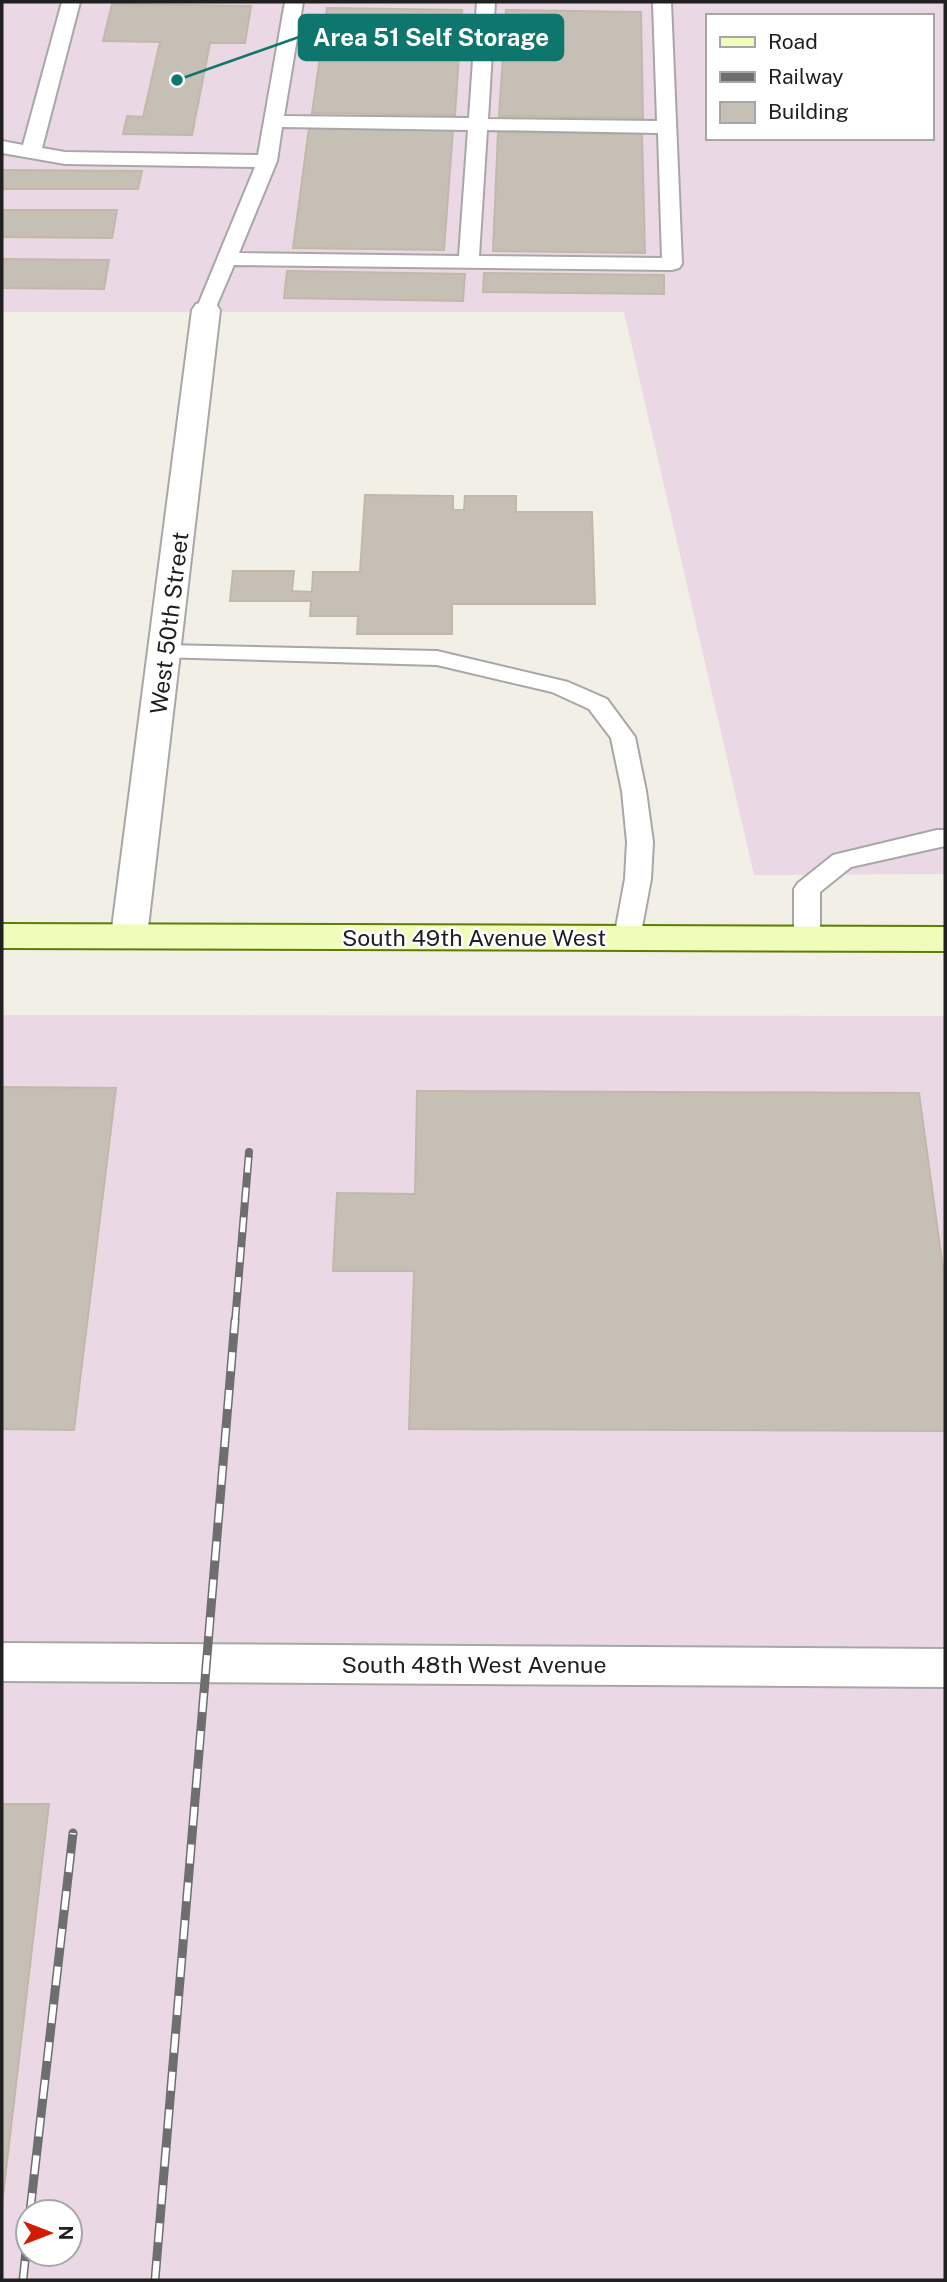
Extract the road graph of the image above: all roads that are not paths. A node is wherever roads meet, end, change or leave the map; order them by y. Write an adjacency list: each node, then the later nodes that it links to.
1 (71, 2): 9 (lane)
2 (294, 2): 5 (lane)
3 (486, 2): 6 (lane)
4 (662, 2): 7 (lane)
5 (274, 121): 6 (lane); 10 (lane)
6 (478, 124): 7 (lane); 12 (lane)
7 (667, 127): 12 (lane)
8 (2, 147): 9 (lane)
9 (31, 152): 10 (lane)
10 (267, 161): 11 (lane)
11 (227, 259): 12 (lane); 13 (lane)
12 (470, 262)
13 (206, 310): 14 (street, West 50th Street)
14 (165, 652): 17 (street, West 50th Street); 18 (lane)
15 (945, 838): 19 (lane)
16 (2, 936): 17 (street, South 49th Avenue West)
17 (129, 936): 18 (street, South 49th Avenue West)
18 (627, 938): 19 (street, South 49th Avenue West)
19 (807, 939): 20 (street, South 49th Avenue West)
20 (945, 939)
21 (2, 1661): 22 (street, South 48th West Avenue)
22 (945, 1668)

